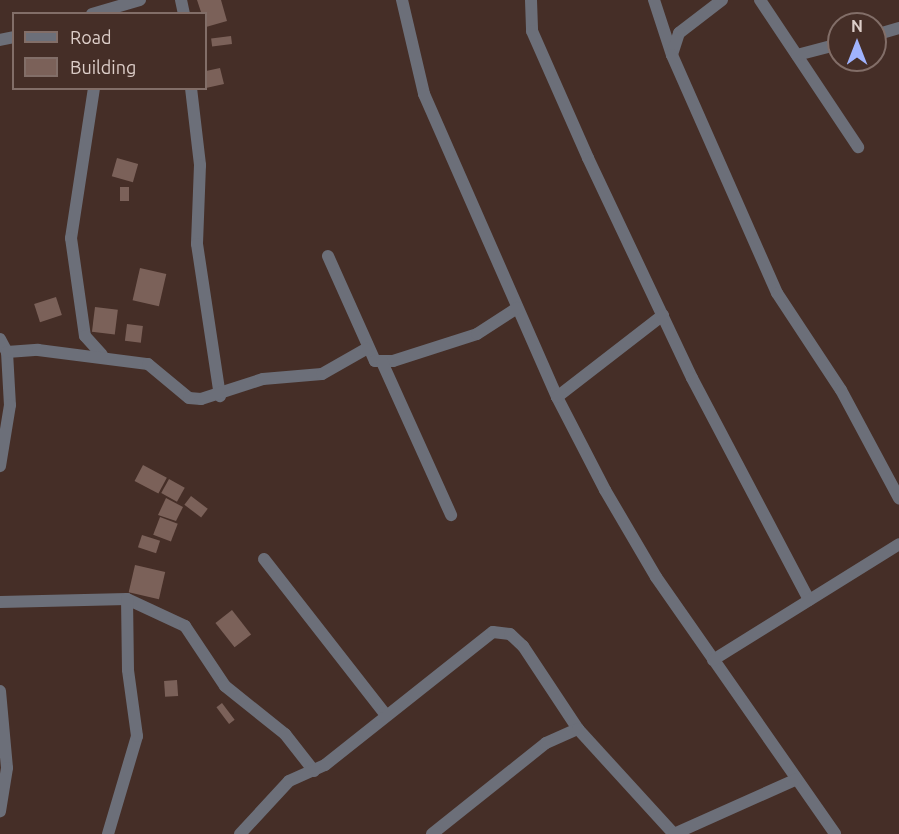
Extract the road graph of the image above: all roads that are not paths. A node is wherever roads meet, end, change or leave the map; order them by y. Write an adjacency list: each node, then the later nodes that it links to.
1 (140, 0): 7 (street)
2 (402, 0): 15 (street)
3 (531, 0): 16 (street)
4 (654, 0): 9 (street)
5 (722, 0): 9 (street)
6 (760, 0): 10 (street)
7 (99, 12)
8 (827, 47): 10 (street)
9 (672, 55): 26 (street)
10 (797, 55): 13 (street)
11 (94, 90): 20 (street)
12 (190, 90): 22 (street)
13 (858, 147)
14 (328, 256): 18 (street)
15 (517, 308): 21 (street); 23 (street)
16 (663, 315): 23 (street); 31 (street)
17 (0, 339): 19 (street)
18 (366, 349): 21 (street); 22 (street)
19 (7, 352): 20 (street); 24 (street)
20 (102, 355): 22 (street)
21 (382, 362): 27 (street)
22 (220, 396)
23 (557, 397): 33 (street)
24 (5, 405): 25 (street)
25 (0, 466)
26 (899, 498)
27 (451, 515)
28 (899, 544): 31 (street)
29 (264, 559): 35 (street)
30 (128, 599): 32 (street); 37 (street); 40 (street)
31 (809, 600): 33 (street)
32 (0, 602)
33 (713, 660): 38 (street)
34 (0, 691): 39 (street)
35 (385, 714): 36 (street); 37 (street)
36 (578, 729): 42 (street); 43 (street)
37 (314, 771): 41 (street)
38 (795, 780): 43 (street); 44 (street)
39 (0, 811)
40 (108, 834)
41 (240, 834)
42 (432, 834)
43 (674, 834)
44 (835, 834)

